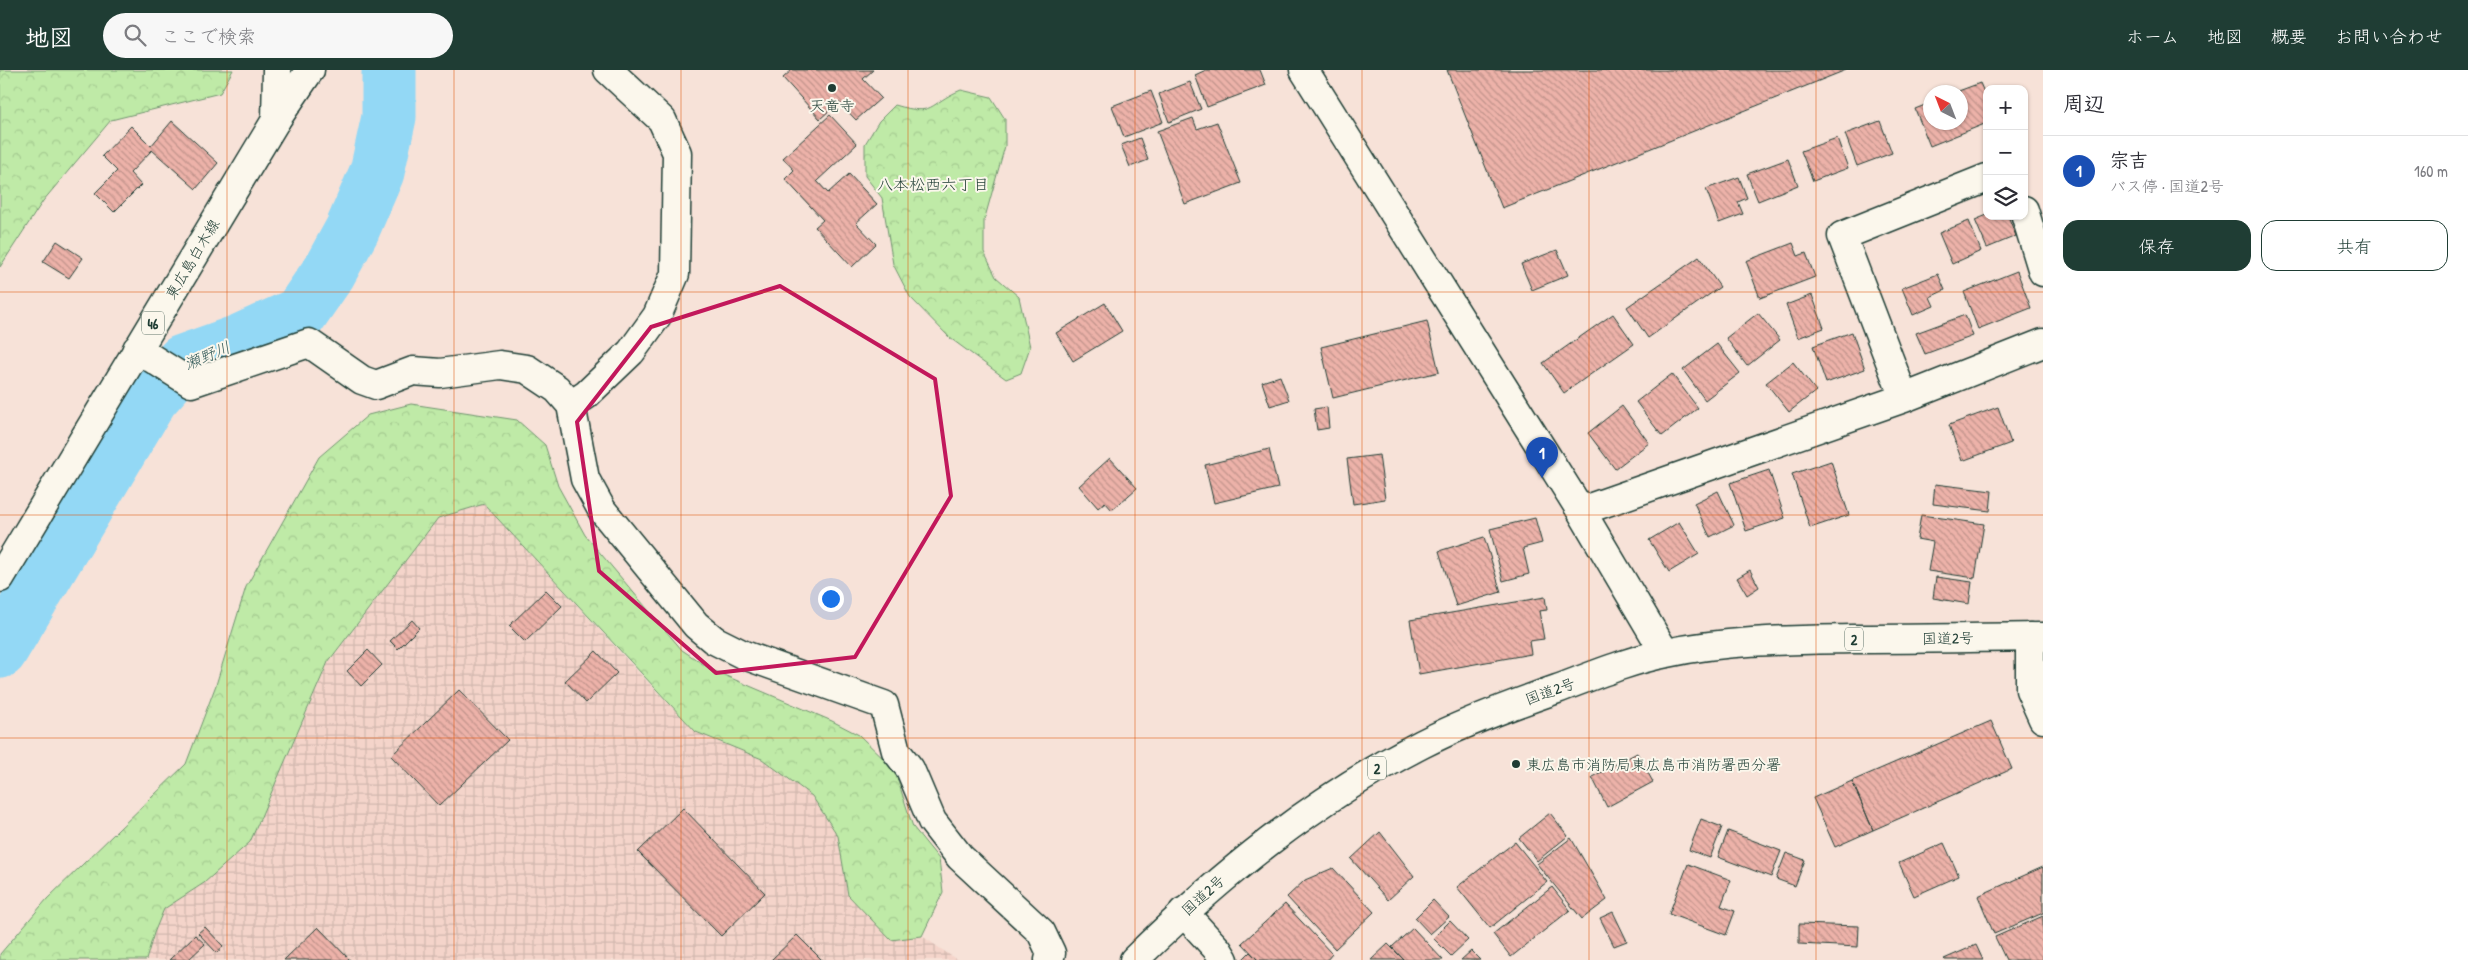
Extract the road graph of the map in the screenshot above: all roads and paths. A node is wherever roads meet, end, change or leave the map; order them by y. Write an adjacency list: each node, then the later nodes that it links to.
1 (277, 70): 5 (main road)
2 (310, 70): 5 (main road, 東広島白木線 / 46)
3 (608, 70): 12 (main road)
4 (1304, 70): 13 (main road)
5 (276, 120): 10 (main road, 東広島白木線 / 46)
6 (1983, 180): 11 (main road)
7 (2027, 220): 8 (main road)
8 (2043, 272)
9 (2043, 343): 11 (main road)
10 (137, 350): 12 (main road); 14 (main road, 東広島白木線 / 46)
11 (1904, 398): 13 (main road)
12 (571, 405): 19 (main road)
13 (1581, 511): 16 (main road)
14 (0, 578)
15 (2037, 637): 16 (main road, 国道2号 / 2); 17 (main road)
16 (1665, 653): 18 (main road, 国道2号 / 2)
17 (2043, 719)
18 (1183, 912): 20 (main road, 国道2号 / 2); 21 (main road)
19 (1049, 960)
20 (1134, 960)
21 (1224, 960)

